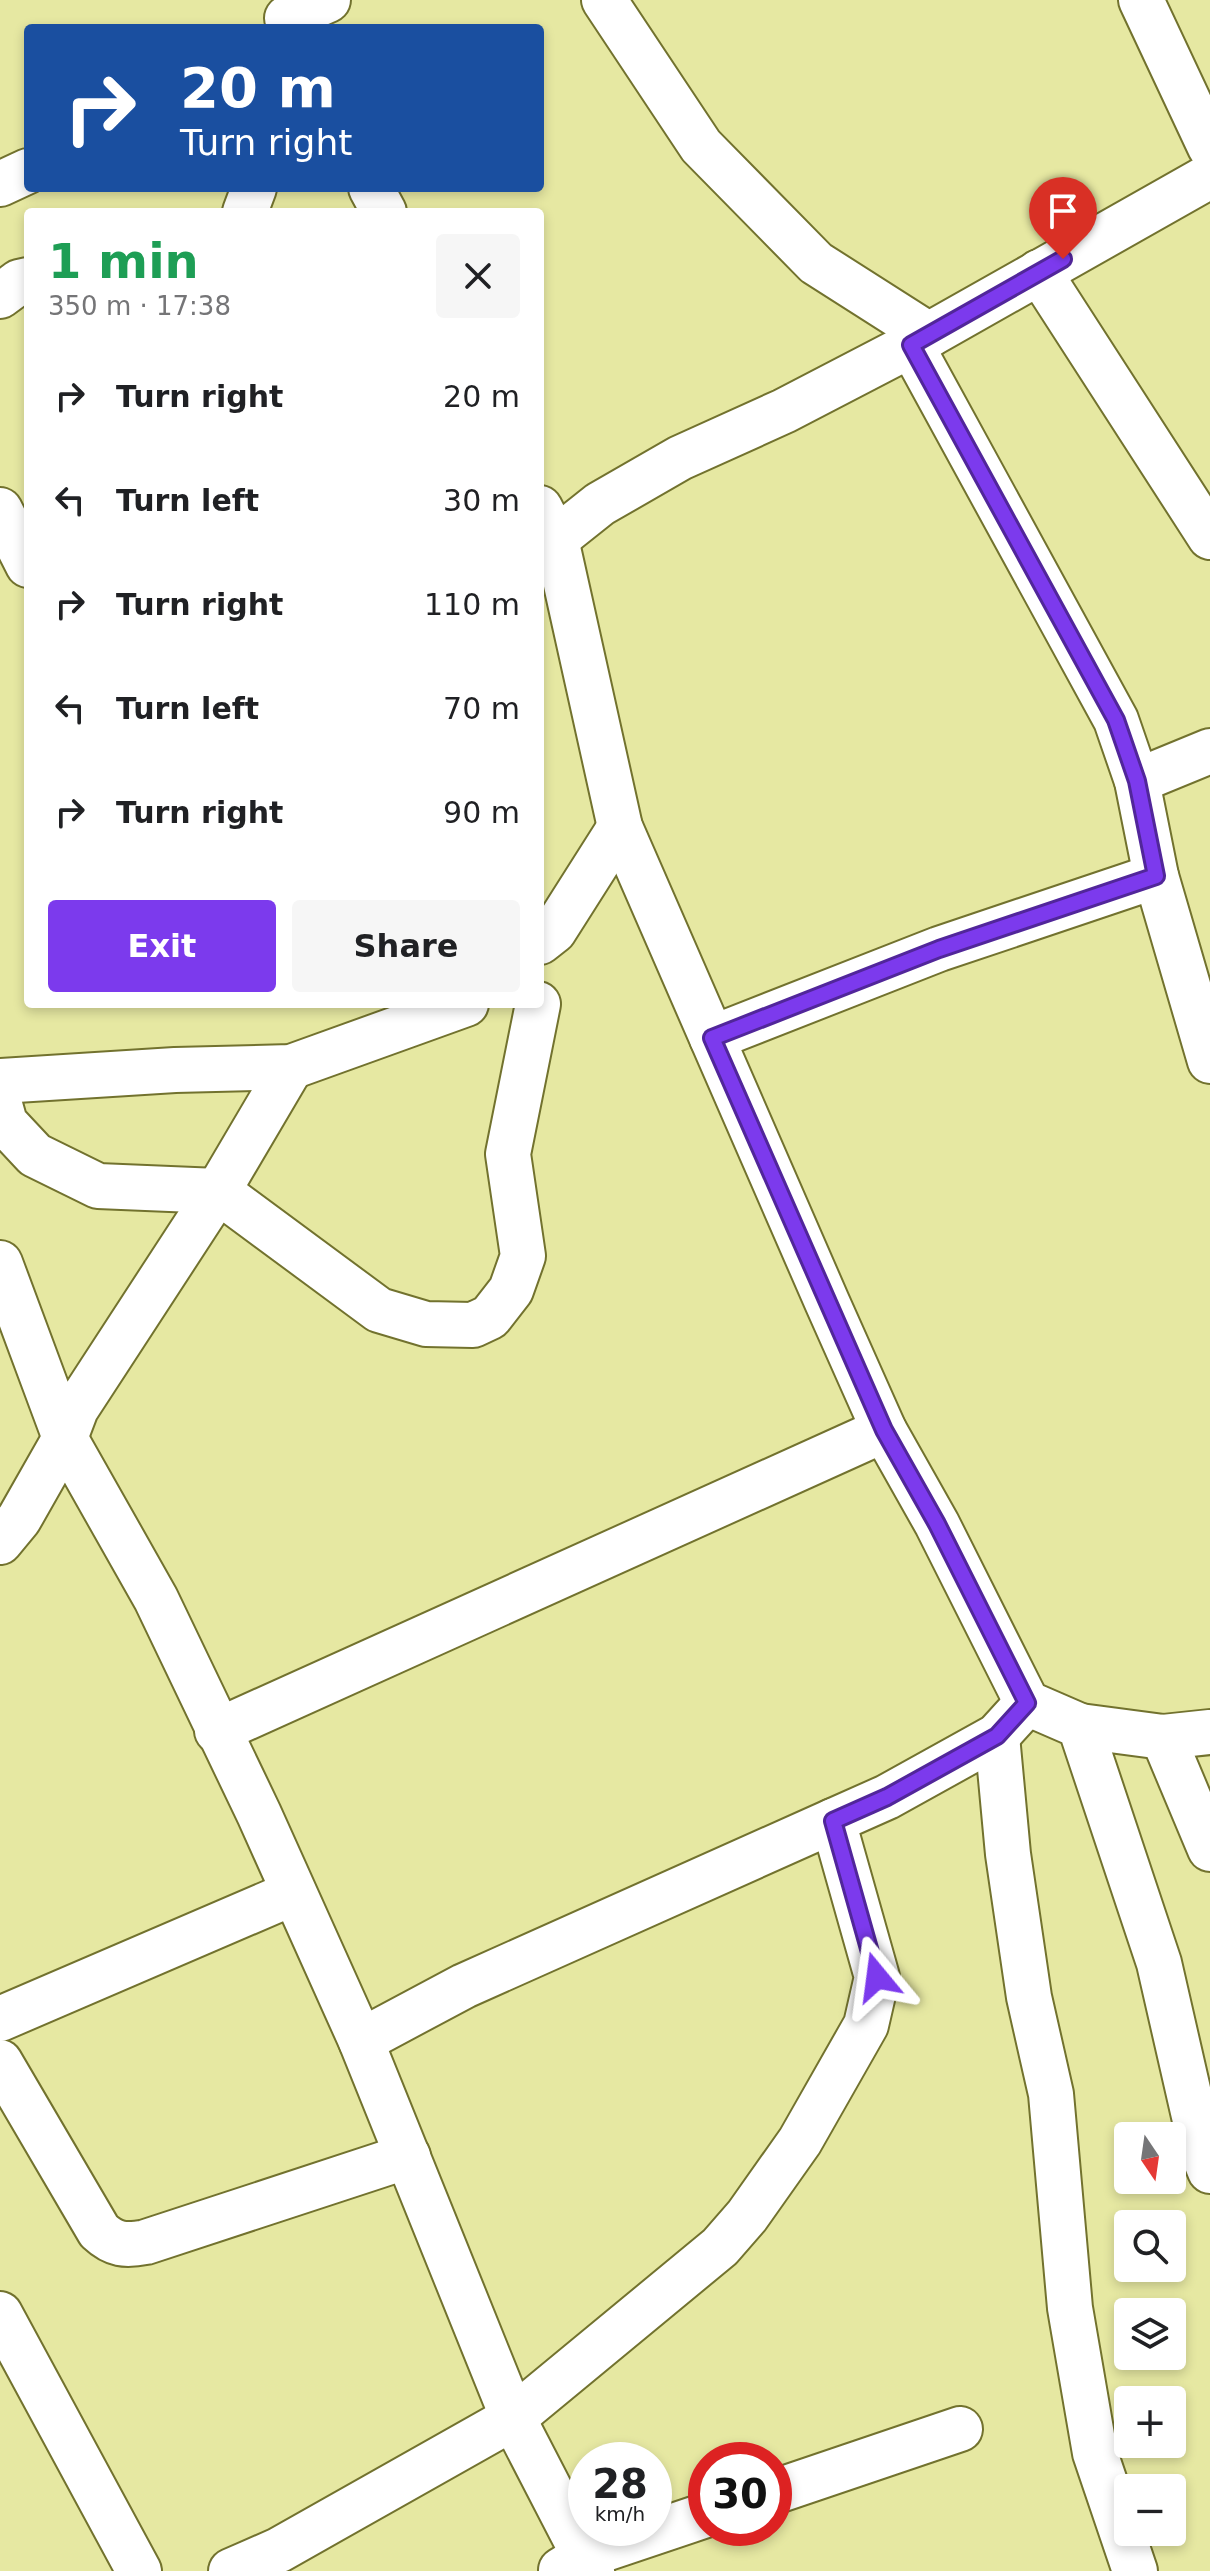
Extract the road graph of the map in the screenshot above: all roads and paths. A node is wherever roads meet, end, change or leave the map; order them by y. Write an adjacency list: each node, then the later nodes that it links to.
1 (328, 0): 4 (street)
2 (604, 0): 12 (street)
3 (1141, 0): 5 (street)
4 (286, 15)
5 (1210, 147)
6 (24, 173): 8 (street)
7 (1210, 176): 9 (street)
8 (0, 184)
9 (1039, 272): 12 (street); 15 (street)
10 (24, 281): 11 (street)
11 (0, 296)
12 (920, 340): 14 (street); 18 (street)
13 (0, 510): 16 (street)
14 (545, 531): 19 (street)
15 (1210, 537)
16 (24, 557)
17 (1210, 751): 18 (street)
18 (1137, 781): 20 (street)
19 (620, 827): 21 (street); 25 (street)
20 (1156, 876): 25 (street); 26 (street)
21 (547, 936): 22 (street)
22 (544, 961)
23 (455, 1008): 27 (street)
24 (537, 1008): 30 (street)
25 (712, 1038): 32 (street)
26 (1210, 1061)
27 (291, 1067): 28 (street); 30 (street)
28 (0, 1081)
29 (0, 1105): 30 (street)
30 (218, 1191): 33 (street)
31 (0, 1263): 33 (street)
32 (884, 1430): 35 (street); 37 (street)
33 (65, 1438): 34 (street); 37 (street)
34 (0, 1542)
35 (1027, 1703): 36 (street); 39 (street)
36 (1080, 1726): 40 (street); 48 (street)
37 (217, 1731): 43 (street)
38 (1210, 1732): 40 (street)
39 (997, 1736): 41 (street); 57 (street)
40 (1163, 1737): 42 (street)
41 (833, 1821): 45 (street); 50 (street)
42 (1210, 1849)
43 (293, 1893): 44 (street); 45 (street)
44 (0, 2019)
45 (361, 2041): 47 (street)
46 (0, 2062): 47 (street)
47 (408, 2156): 50 (street)
48 (1210, 2171)
49 (0, 2314): 55 (street)
50 (513, 2418): 54 (street); 56 (street)
51 (960, 2429): 52 (street)
52 (792, 2486)
53 (688, 2522): 54 (street)
54 (578, 2566)
55 (139, 2571)
56 (231, 2571)
57 (1135, 2571)

